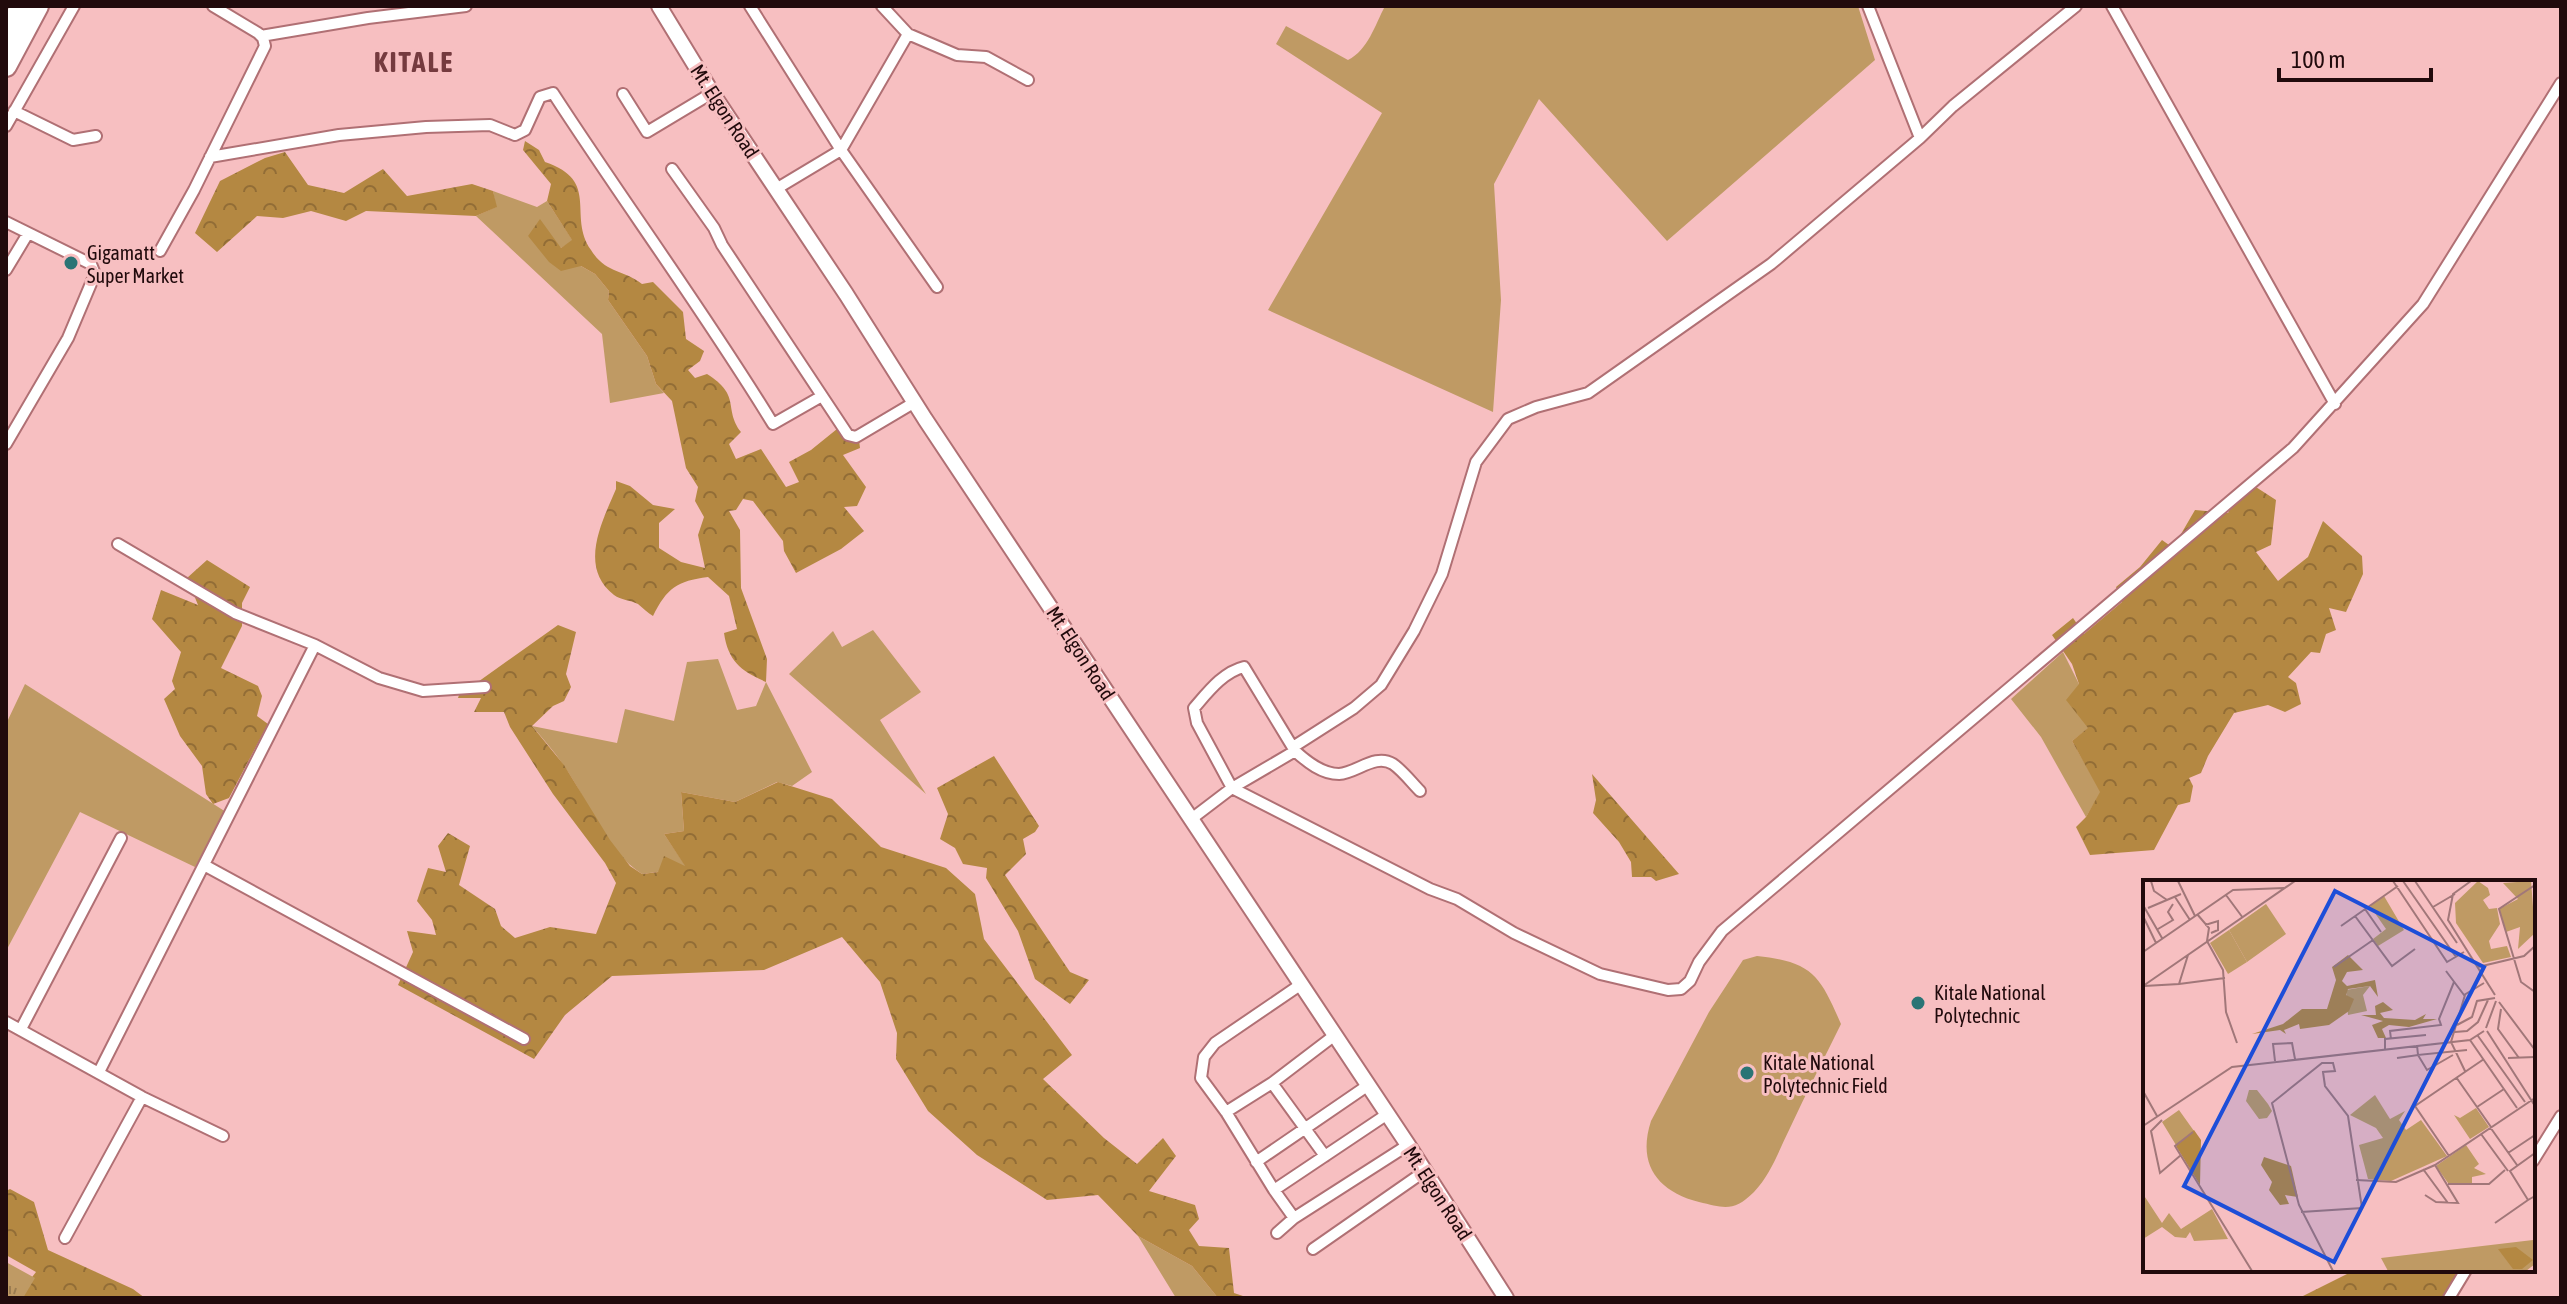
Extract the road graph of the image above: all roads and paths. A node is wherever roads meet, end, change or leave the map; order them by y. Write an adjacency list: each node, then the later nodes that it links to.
1 (21, 6): 15 (highway)
2 (38, 6): 15 (highway)
3 (74, 6): 21 (street)
4 (213, 6): 12 (street)
5 (466, 6): 14 (street)
6 (659, 6): 19 (street, Mt. Elgon Road)
7 (750, 6): 25 (street)
8 (882, 6): 13 (street)
9 (1868, 6): 24 (street)
10 (2076, 6): 24 (street)
11 (2112, 6): 36 (street)
12 (227, 10): 14 (street)
13 (908, 34): 17 (street); 25 (street)
14 (261, 36): 26 (street)
15 (10, 39): 16 (highway)
16 (6, 66)
17 (1028, 80)
18 (2561, 83): 36 (street)
19 (712, 93): 20 (street); 28 (street, Mt. Elgon Road)
20 (623, 94)
21 (14, 111): 22 (street); 23 (street)
22 (6, 126)
23 (96, 136)
24 (1920, 138): 41 (street)
25 (841, 150): 28 (street); 33 (street)
26 (210, 157): 31 (street); 34 (street)
27 (672, 169): 34 (street)
28 (776, 189): 35 (street, Mt. Elgon Road)
29 (6, 222): 30 (street)
30 (27, 235): 32 (street); 37 (street)
31 (160, 251)
32 (6, 270)
33 (937, 287)
34 (822, 396): 35 (street)
35 (915, 402): 44 (street, Mt. Elgon Road)
36 (2335, 404): 42 (street)
37 (6, 444)
38 (118, 544): 39 (street)
39 (315, 645): 40 (street); 46 (street)
40 (485, 687)
41 (1294, 749): 42 (street); 42 (street); 43 (street)
42 (1232, 788): 44 (street)
43 (1420, 791)
44 (1190, 820): 47 (street, Mt. Elgon Road)
45 (121, 838): 49 (street)
46 (204, 865): 51 (street); 52 (street)
47 (1300, 985): 50 (street, Mt. Elgon Road); 56 (street)
48 (6, 1022): 49 (street)
49 (21, 1029): 52 (street)
50 (1335, 1035): 53 (street); 54 (street, Mt. Elgon Road)
51 (524, 1039)
52 (99, 1072): 55 (street)
53 (1272, 1083): 56 (street); 59 (street)
54 (1367, 1086): 57 (street, Mt. Elgon Road); 59 (street)
55 (142, 1097): 60 (street); 69 (street)
56 (1226, 1112): 64 (street)
57 (1386, 1115): 61 (street, Mt. Elgon Road); 62 (street)
58 (2561, 1116): 63 (street)
59 (1305, 1129): 62 (street); 64 (street)
60 (223, 1136)
61 (1408, 1145): 65 (street, Mt. Elgon Road); 67 (street)
62 (1325, 1156): 66 (street)
63 (2535, 1158)
64 (1256, 1162): 66 (street)
65 (1425, 1171): 70 (street); 72 (street, Mt. Elgon Road)
66 (1274, 1190): 67 (street)
67 (1294, 1218): 68 (street)
68 (1277, 1233)
69 (65, 1238)
70 (1313, 1249)
71 (2465, 1272): 73 (street)
72 (1506, 1298)
73 (2449, 1298)

